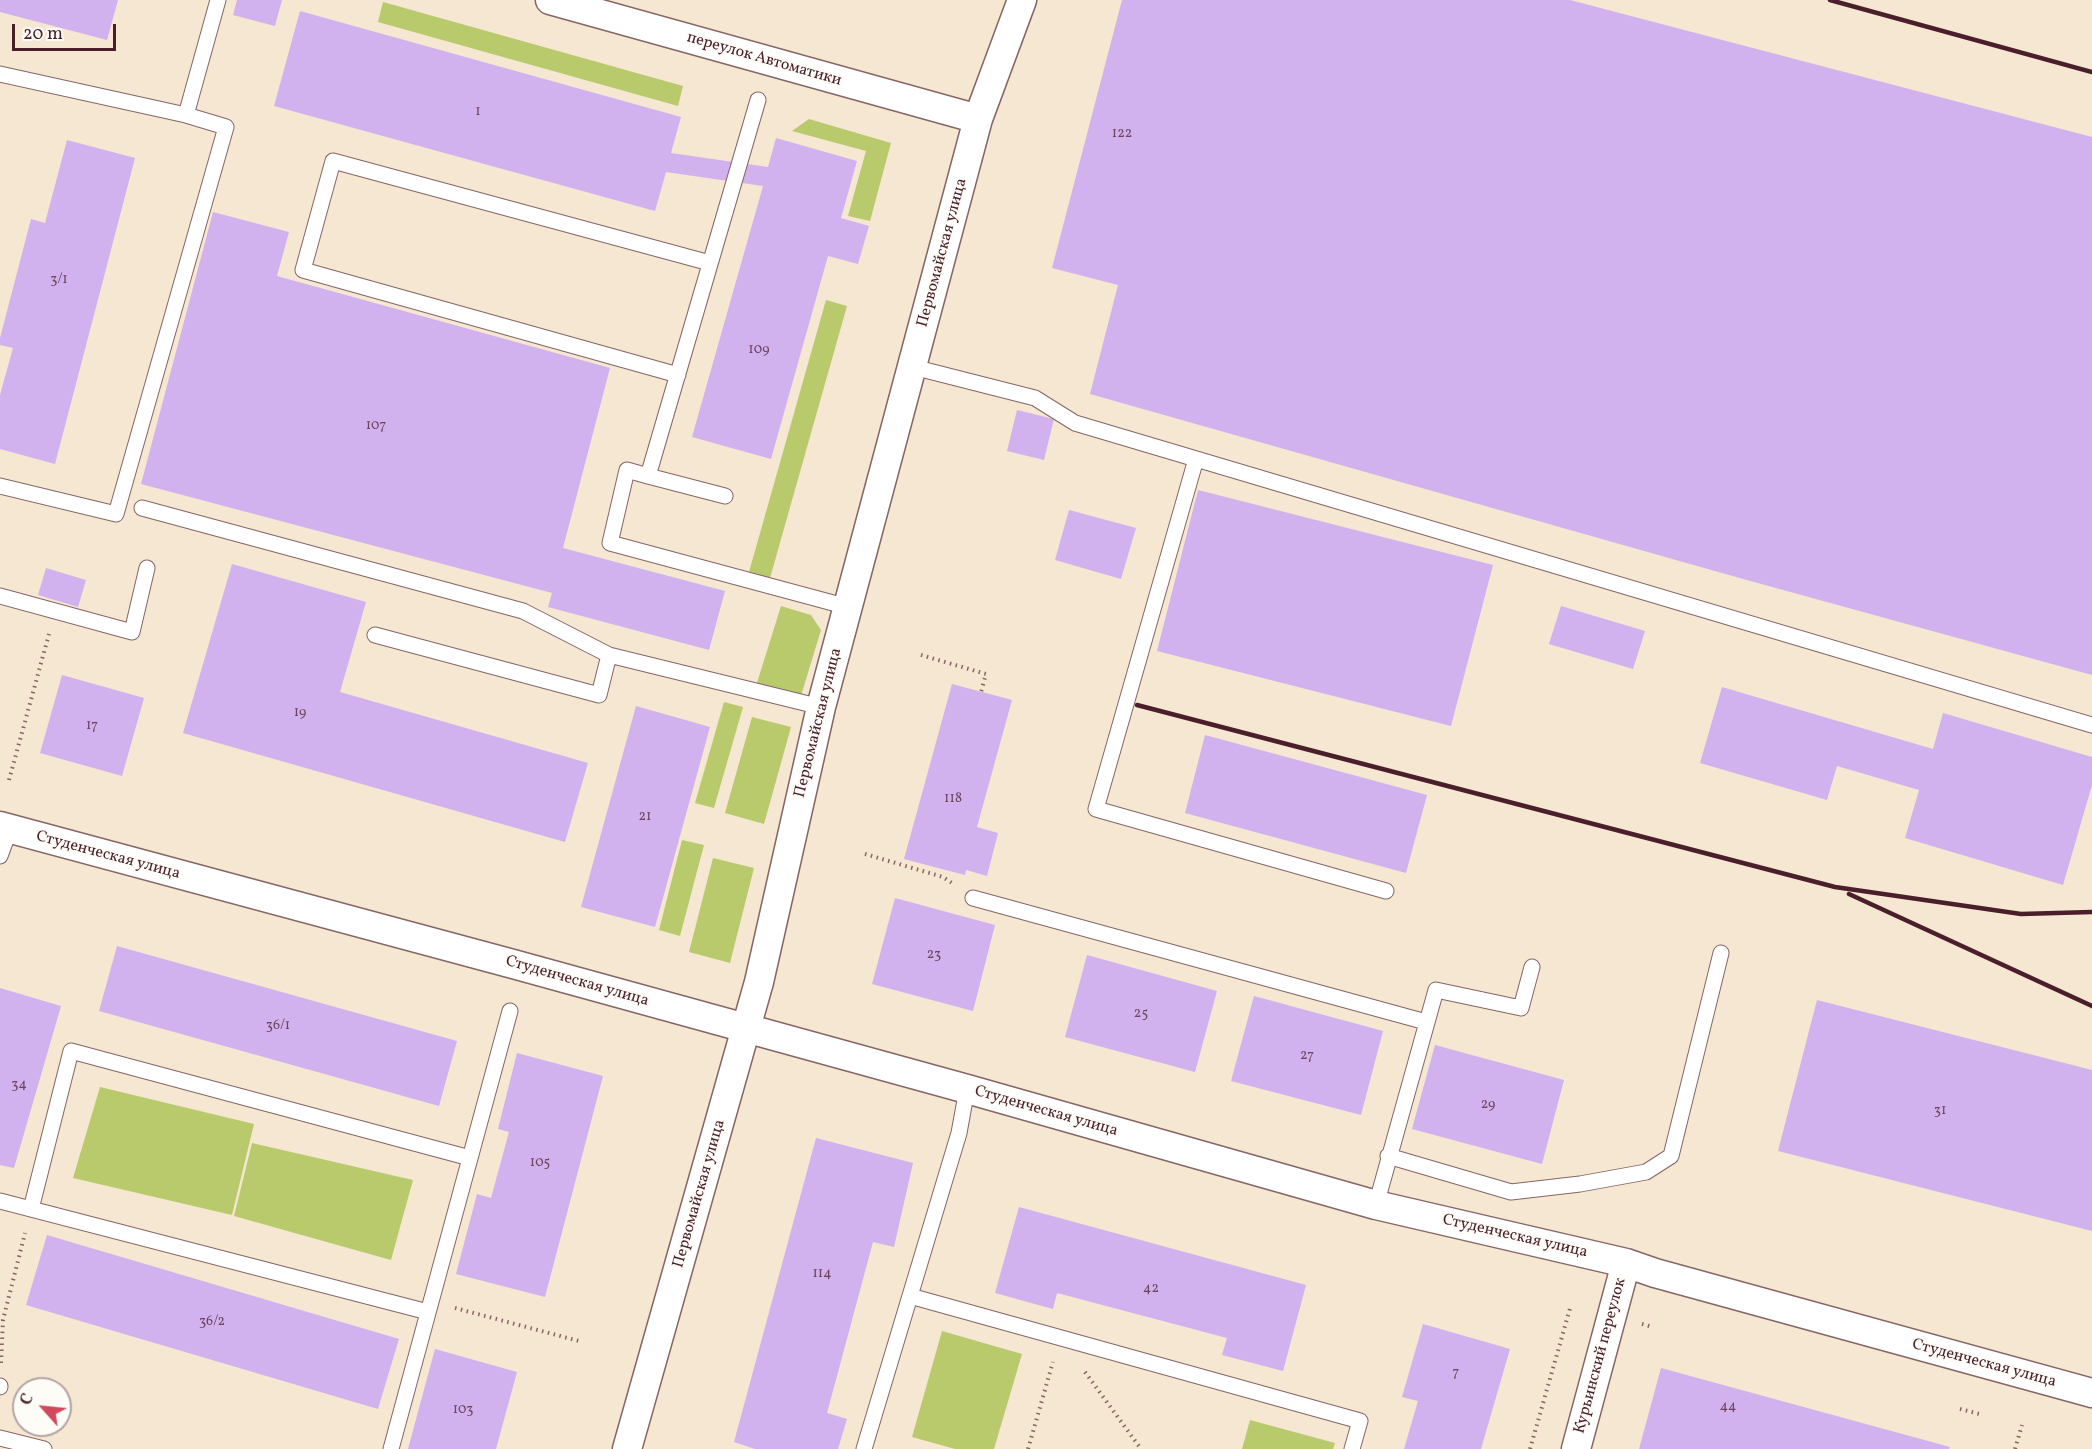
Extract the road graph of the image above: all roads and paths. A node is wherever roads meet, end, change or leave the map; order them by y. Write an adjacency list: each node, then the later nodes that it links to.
1 (218, 0): 6 (lane)
2 (550, 0): 7 (street, переулок Автоматики)
3 (1022, 0): 7 (street, Первомайская улица)
4 (1, 79): 6 (lane)
5 (758, 100): 8 (lane)
6 (186, 115): 13 (lane)
7 (978, 119): 9 (street, Первомайская улица)
8 (710, 262): 10 (lane); 10 (lane)
9 (913, 367): 11 (lane); 18 (street, Первомайская улица)
10 (678, 375): 12 (lane)
11 (1196, 459): 25 (lane); 30 (lane)
12 (648, 476): 14 (lane); 18 (lane)
13 (0, 486)
14 (725, 496)
15 (142, 508): 21 (lane)
16 (147, 568): 19 (lane)
17 (0, 596): 19 (lane)
18 (848, 607): 24 (street, Первомайская улица)
19 (56, 611): 26 (path)
20 (375, 635): 21 (lane)
21 (609, 655): 24 (lane)
22 (921, 655): 23 (path)
23 (981, 692)
24 (821, 707): 36 (street, Первомайская улица)
25 (2092, 725)
26 (9, 780)
27 (5, 828): 29 (lane); 36 (street, Студенческая улица)
28 (865, 854): 31 (path)
29 (0, 856)
30 (1386, 891)
31 (974, 898): 35 (lane)
32 (1721, 953): 38 (lane)
33 (1532, 967): 35 (lane)
34 (510, 1011): 39 (lane)
35 (1426, 1023): 38 (lane)
36 (747, 1028): 37 (street, Студенческая улица); 59 (street, Первомайская улица)
37 (966, 1089): 41 (street, Студенческая улица); 44 (lane)
38 (1388, 1156): 41 (lane)
39 (470, 1158): 42 (lane); 46 (lane)
40 (0, 1201): 42 (lane)
41 (1376, 1205): 43 (street, Студенческая улица)
42 (31, 1209): 46 (lane); 51 (path)
43 (1626, 1263): 52 (street, Студенческая улица); 65 (street, Курьинский переулок)
44 (910, 1296): 49 (lane); 60 (lane)
45 (1571, 1305): 64 (path)
46 (430, 1307): 50 (path); 58 (lane)
47 (1640, 1323): 48 (path)
48 (1653, 1327)
49 (1060, 1338): 61 (path); 62 (path); 63 (lane)
50 (579, 1341)
51 (0, 1387)
52 (2092, 1393)
53 (1960, 1409): 54 (path)
54 (1983, 1415)
55 (2022, 1425): 66 (path)
56 (0, 1438): 57 (lane)
57 (44, 1449)
58 (391, 1449)
59 (627, 1449)
60 (864, 1449)
61 (1028, 1449)
62 (1141, 1449)
63 (1352, 1449)
64 (1530, 1449)
65 (1576, 1449)
66 (2015, 1449)

